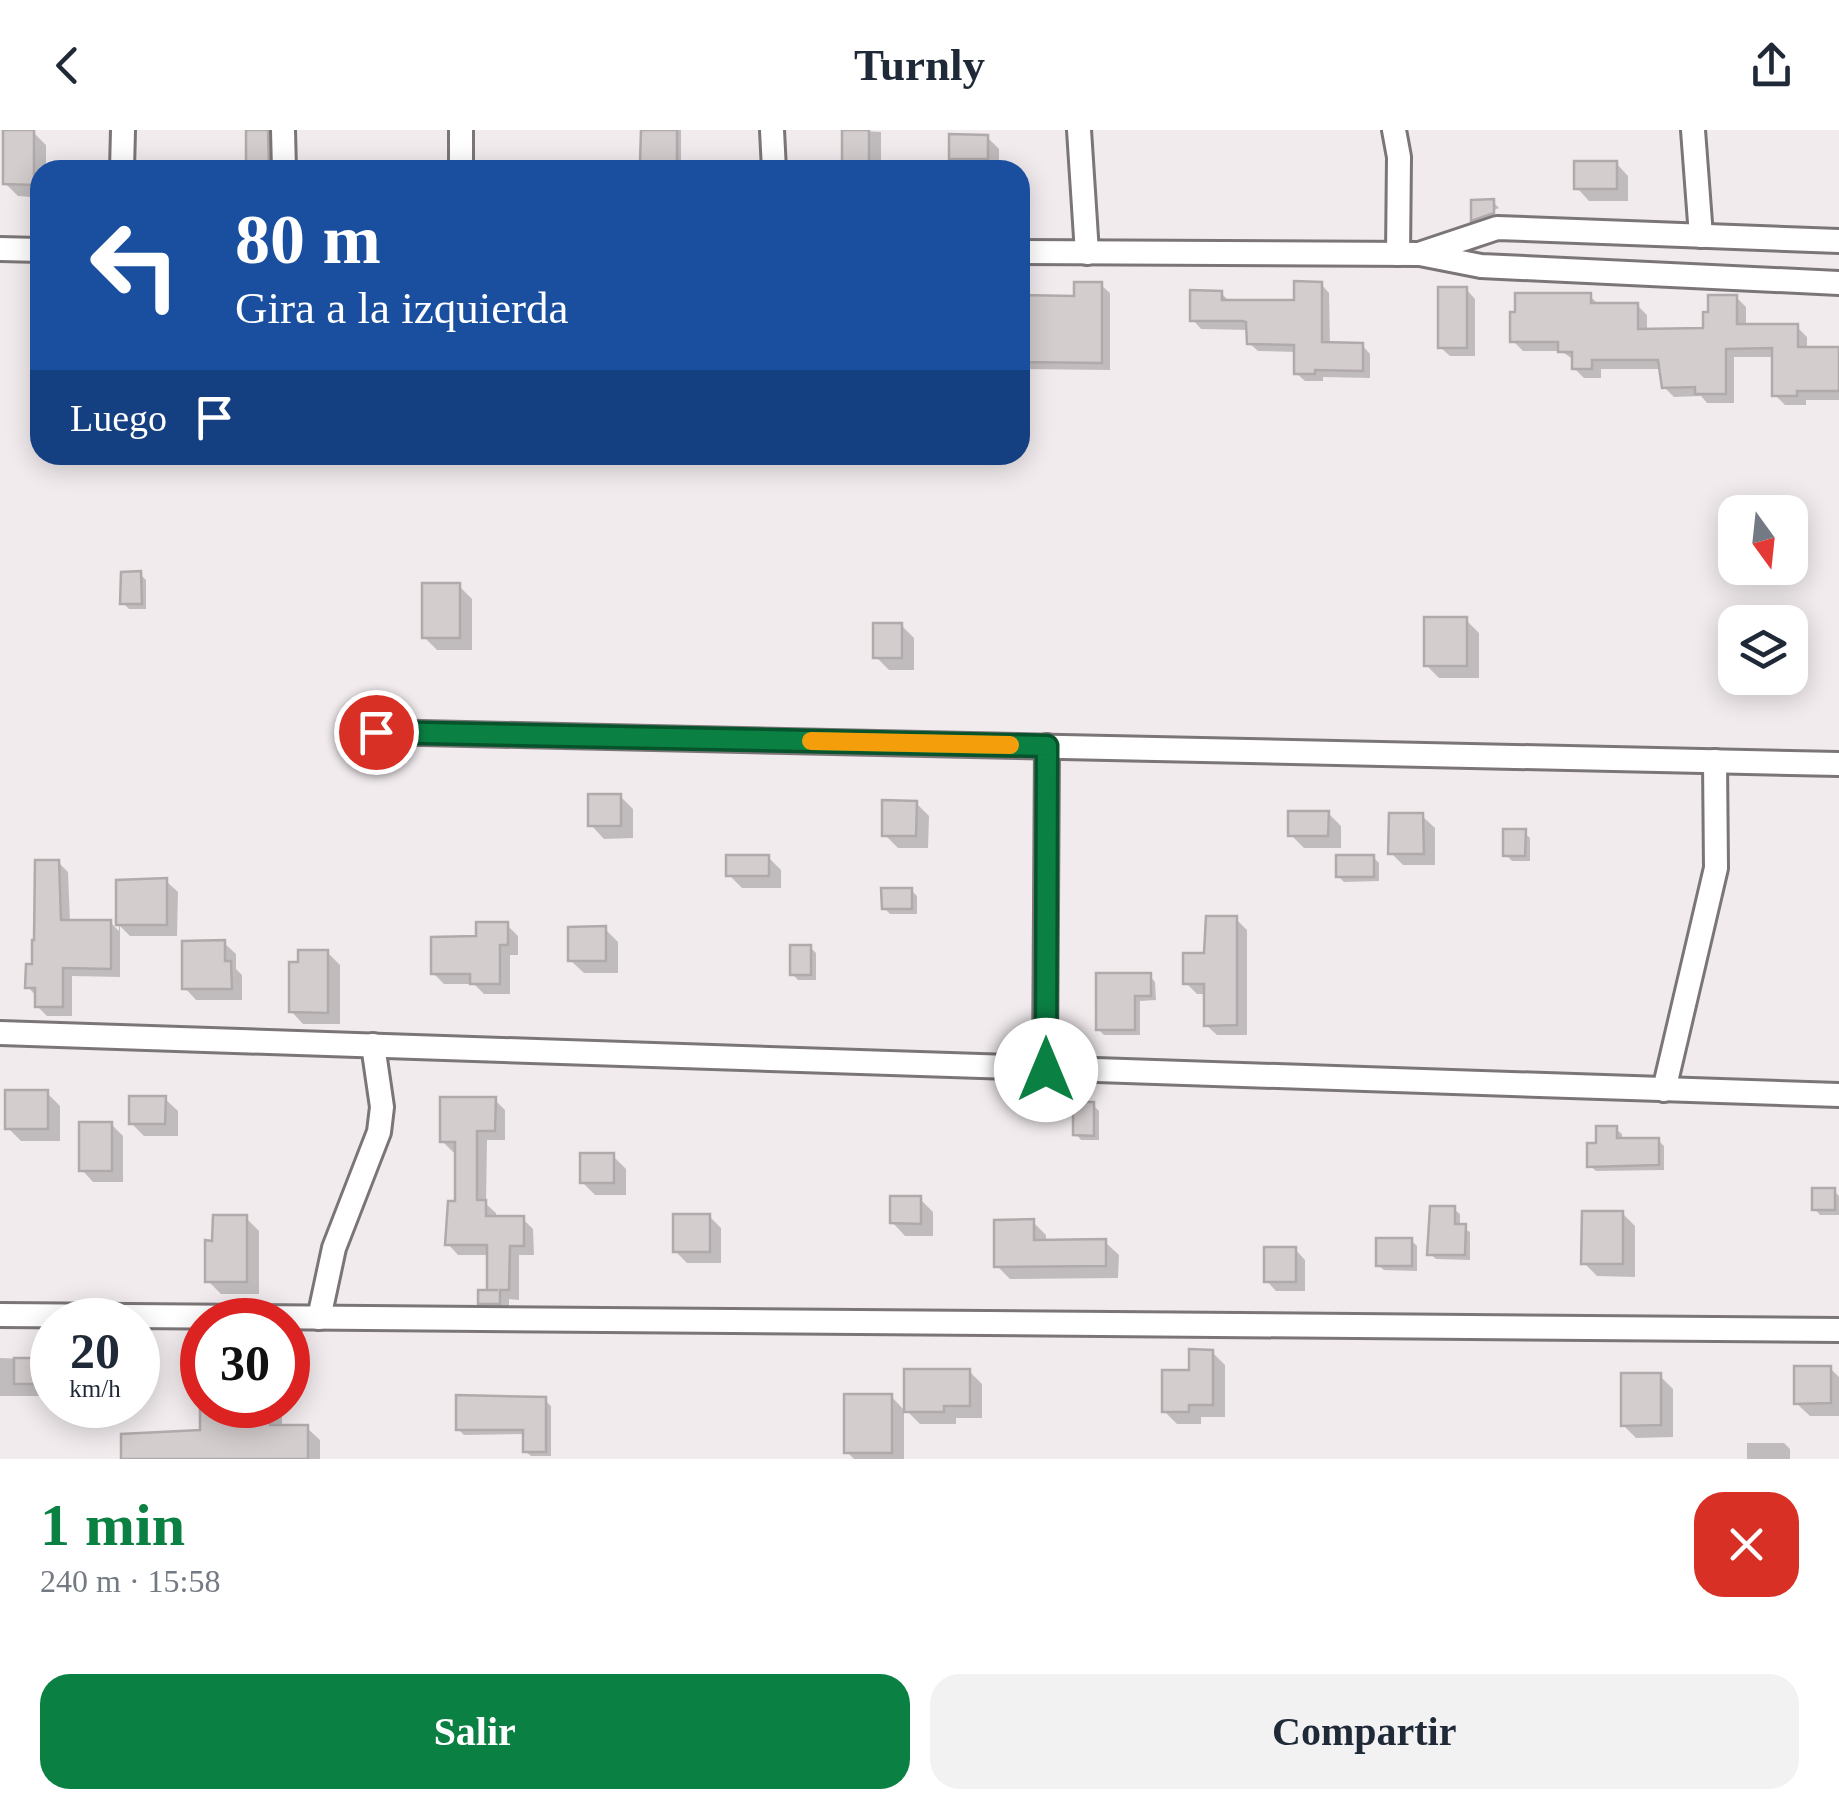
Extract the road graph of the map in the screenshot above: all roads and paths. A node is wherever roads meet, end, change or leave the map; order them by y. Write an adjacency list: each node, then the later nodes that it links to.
1 (123, 130): 8 (street)
2 (283, 130): 9 (street)
3 (460, 130): 10 (street)
4 (772, 130): 11 (street)
5 (1078, 130): 17 (street)
6 (1394, 130): 18 (street)
7 (1693, 130): 12 (street)
8 (122, 160)
9 (284, 160)
10 (461, 160)
11 (774, 160)
12 (1701, 236): 13 (street); 18 (street)
13 (1839, 241)
14 (0, 250): 15 (street)
15 (30, 250)
16 (1030, 252): 17 (street)
17 (1086, 253): 18 (street)
18 (1409, 254): 19 (street)
19 (1839, 283)
20 (376, 732): 21 (street)
21 (1047, 746): 22 (street); 26 (street)
22 (1716, 761): 23 (street); 27 (street)
23 (1839, 764)
24 (0, 1033): 25 (street)
25 (373, 1045): 26 (street); 30 (street)
26 (1046, 1070): 27 (street)
27 (1664, 1090): 28 (street)
28 (1839, 1095)
29 (0, 1315): 30 (street)
30 (318, 1318): 31 (street)
31 (1839, 1330)

